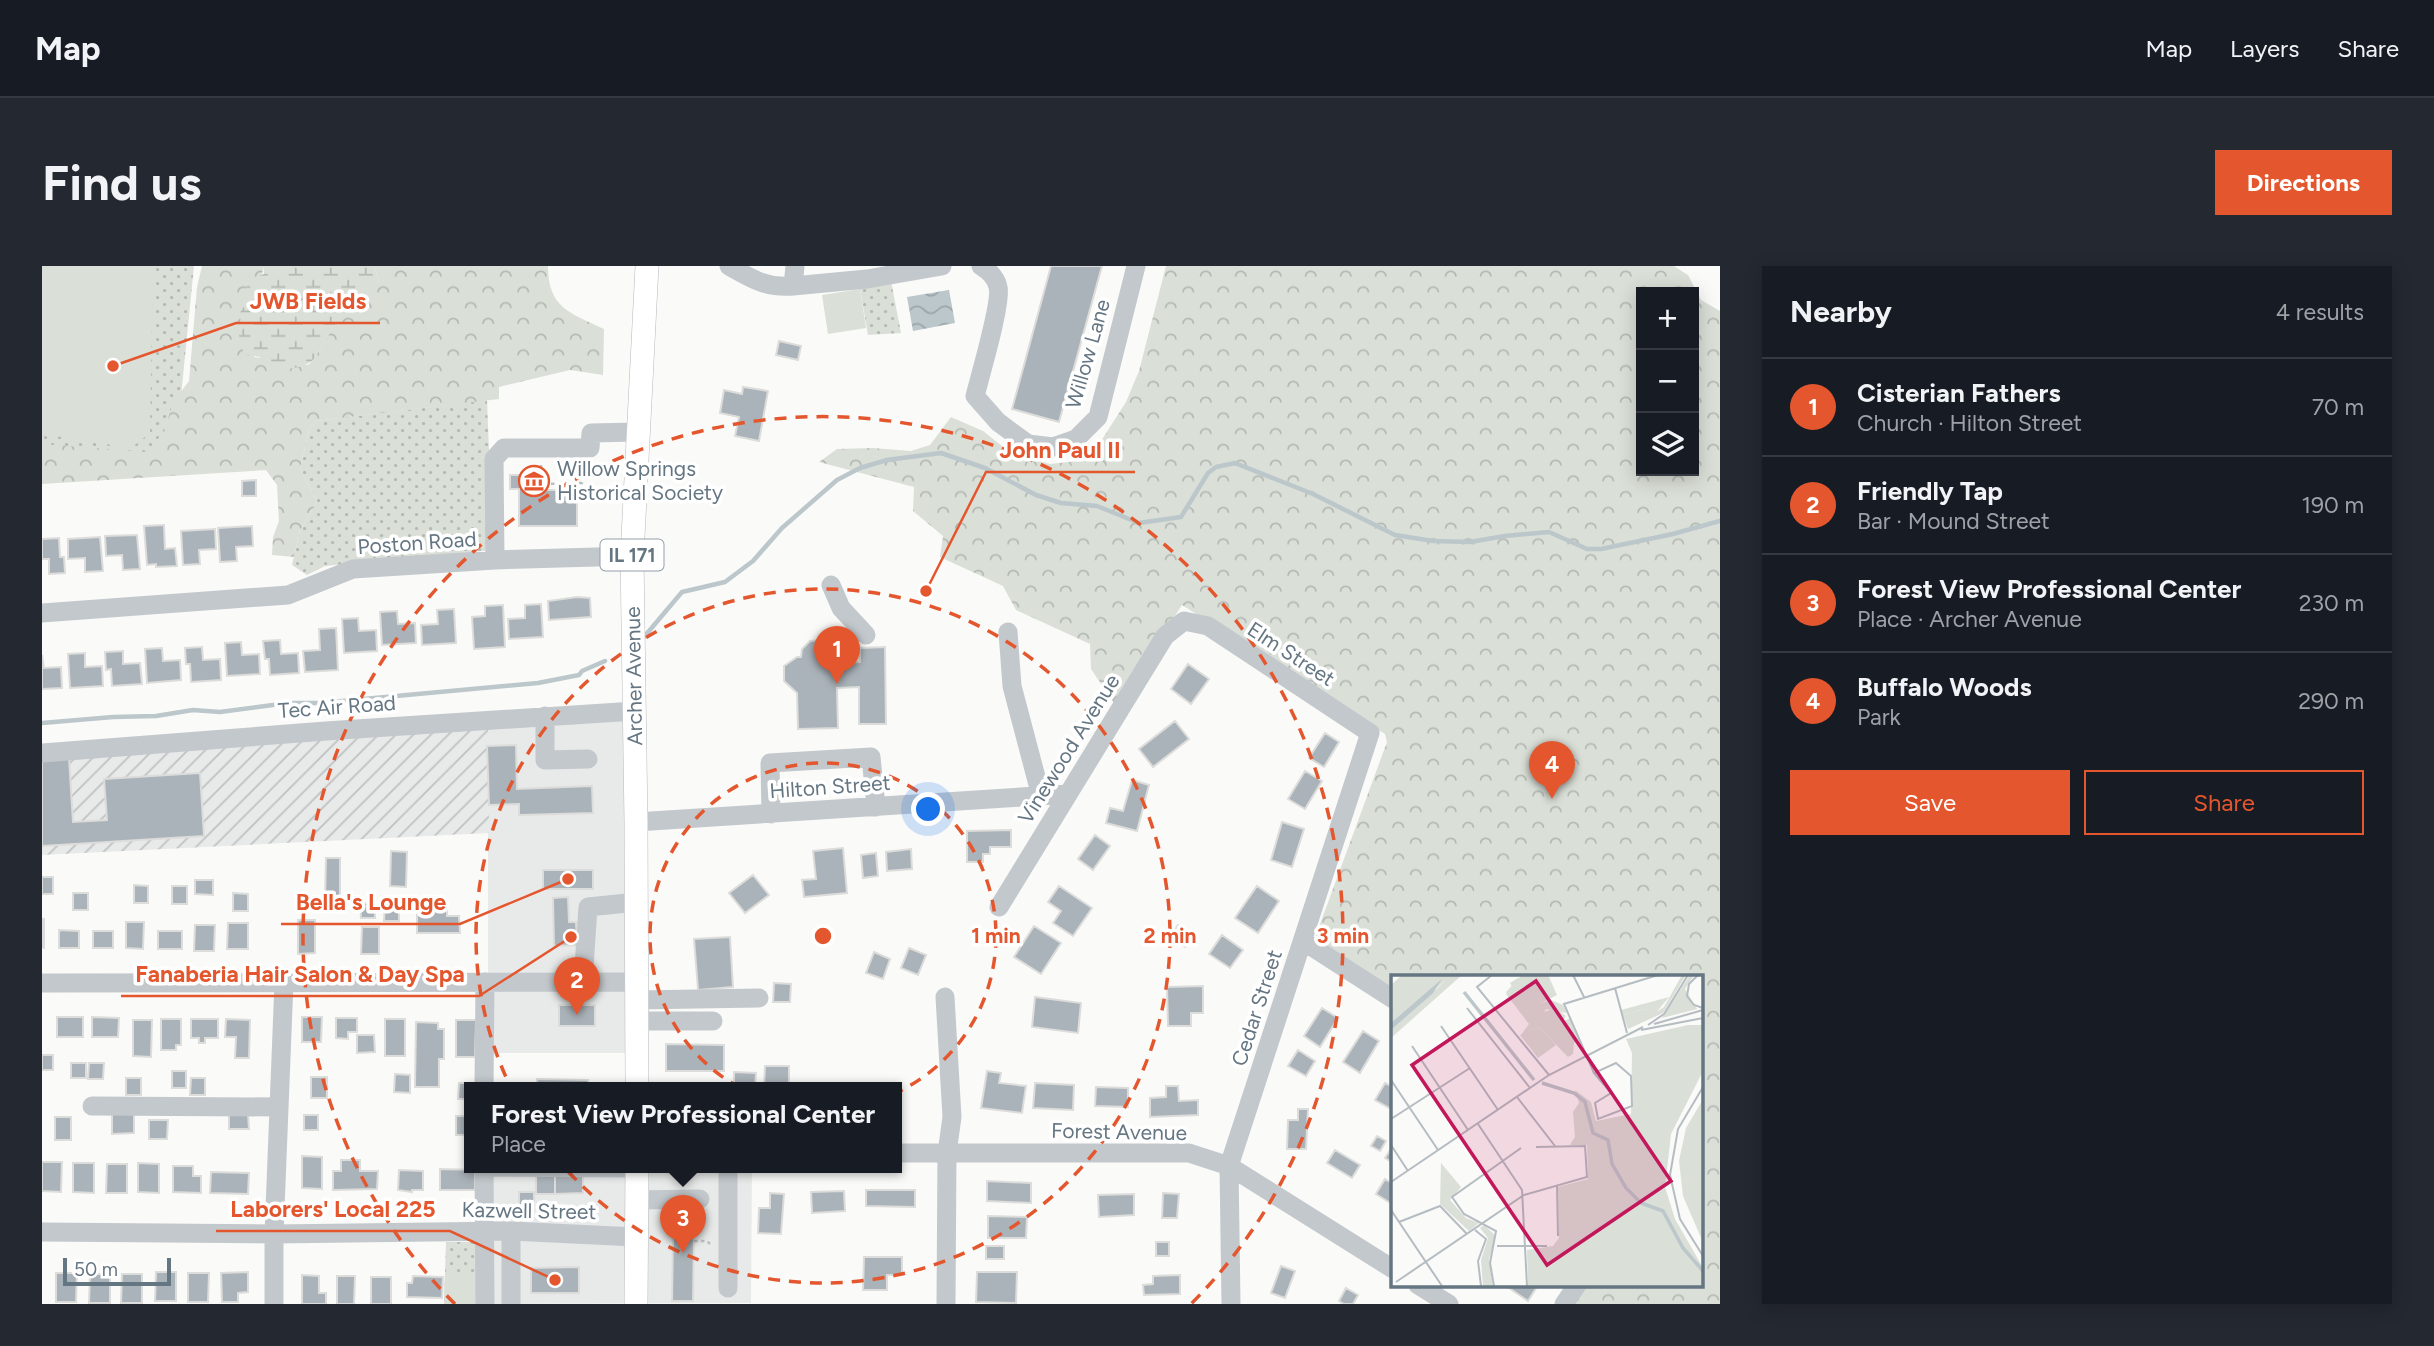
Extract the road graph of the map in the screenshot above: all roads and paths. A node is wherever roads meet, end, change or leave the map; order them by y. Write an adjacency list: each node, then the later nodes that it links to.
1 (647, 266): 7 (main road, Archer Avenue / IL 171)
2 (729, 266): 6 (street)
3 (942, 266): 6 (street)
4 (981, 266): 5 (street, Willow Lane)
5 (1136, 266)
6 (794, 276)
7 (637, 432): 10 (main road, Archer Avenue / IL 171); 11 (street)
8 (542, 484): 9 (path)
9 (582, 484)
10 (632, 556): 11 (street, Poston Road); 17 (main road, Archer Avenue / IL 171)
11 (495, 560): 13 (street, Poston Road)
12 (831, 585): 16 (street)
13 (42, 613)
14 (1184, 621): 19 (street, Elm Street); 22 (street, Vinewood Avenue)
15 (1009, 632): 23 (street)
16 (866, 635)
17 (635, 711): 18 (street, Tec Air Road); 26 (main road, Archer Avenue / IL 171)
18 (545, 716): 20 (street, Tec Air Road); 21 (street)
19 (1370, 733): 29 (street, Cedar Street)
20 (42, 753)
21 (588, 760)
22 (1068, 794): 23 (street, Hilton Street); 28 (street, Vinewood Avenue)
23 (1041, 796): 24 (street, Hilton Street)
24 (876, 807): 25 (street, Hilton Street); 25 (street)
25 (771, 814): 26 (street, Hilton Street)
26 (636, 822): 27 (main road, Archer Avenue / IL 171)
27 (636, 902): 32 (street); 37 (main road, Archer Avenue / IL 171)
28 (999, 907)
29 (1303, 941): 36 (street); 45 (street, Cedar Street)
30 (284, 982): 31 (street); 33 (street); 42 (street)
31 (485, 982): 32 (street); 39 (street)
32 (583, 982): 37 (street)
33 (42, 983)
34 (945, 997): 44 (street)
35 (759, 998): 37 (street)
36 (1391, 998)
37 (636, 1001): 38 (street); 40 (main road, Archer Avenue / IL 171)
38 (713, 1021)
39 (484, 1082)
40 (637, 1082)
41 (92, 1106): 42 (street)
42 (279, 1107): 55 (street)
43 (902, 1153): 44 (street, Forest Avenue)
44 (947, 1153): 45 (street, Forest Avenue); 66 (street)
45 (1229, 1167): 58 (street, Forest Avenue); 67 (street, Cedar Street)
46 (484, 1173): 52 (street)
47 (638, 1173): 50 (main road)
48 (728, 1173): 61 (street)
49 (701, 1199): 50 (street)
50 (637, 1200): 56 (main road)
51 (676, 1227): 57 (path)
52 (484, 1231): 53 (street, Kazwell Street); 55 (street, Kazwell Street); 63 (street)
53 (511, 1231): 56 (street, Kazwell Street); 64 (street)
54 (42, 1232): 55 (street, Kazwell Street)
55 (274, 1234): 62 (street)
56 (636, 1237): 65 (main road)
57 (704, 1241)
58 (1391, 1268)
59 (1420, 1286): 68 (street)
60 (1576, 1286): 69 (street)
61 (728, 1288)
62 (274, 1304)
63 (485, 1304)
64 (511, 1304)
65 (636, 1304)
66 (946, 1304)
67 (1231, 1304)
68 (1449, 1304)
69 (1564, 1304)

